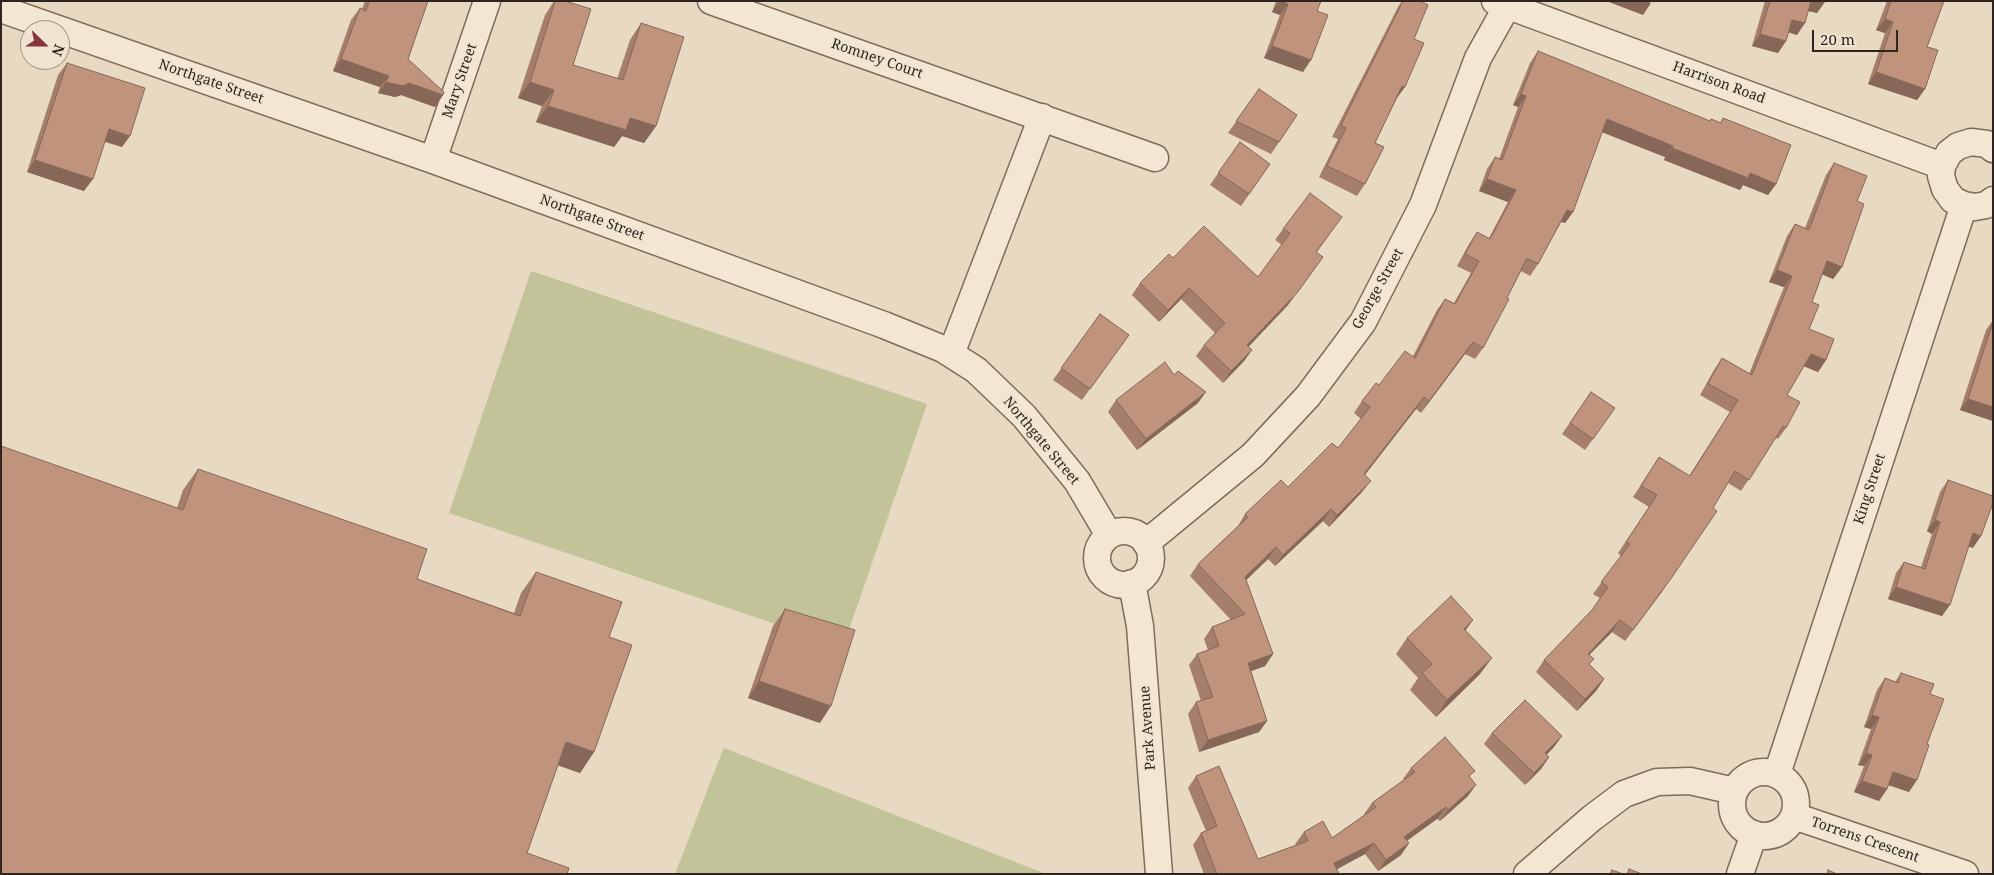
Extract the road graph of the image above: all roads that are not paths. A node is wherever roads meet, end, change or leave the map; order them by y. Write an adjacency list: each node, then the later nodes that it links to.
1 (487, 1): 8 (street, Mary Street)
2 (711, 1): 5 (street, Romney Court)
3 (1504, 3): 9 (street, Harrison Road); 14 (street, George Street)
4 (1, 9): 8 (street, Northgate Street)
5 (1042, 117): 7 (street, Romney Court); 12 (street)
6 (1991, 140): 9 (street)
7 (1155, 158)
8 (433, 160): 12 (street, Northgate Street)
9 (1942, 166): 11 (street)
10 (1993, 200): 11 (street)
11 (1964, 205): 16 (street, King Street)
12 (950, 354): 13 (street, Northgate Street)
13 (1109, 535): 14 (street); 15 (street)
14 (1146, 544): 15 (street)
15 (1132, 583): 20 (street, Park Avenue)
16 (1776, 774): 17 (street); 18 (street)
17 (1734, 792): 19 (street); 21 (street)
18 (1794, 816): 19 (street); 23 (street, Torrens Crescent)
19 (1754, 834): 22 (street)
20 (1159, 874)
21 (1527, 874)
22 (1740, 874)
23 (1965, 874)

